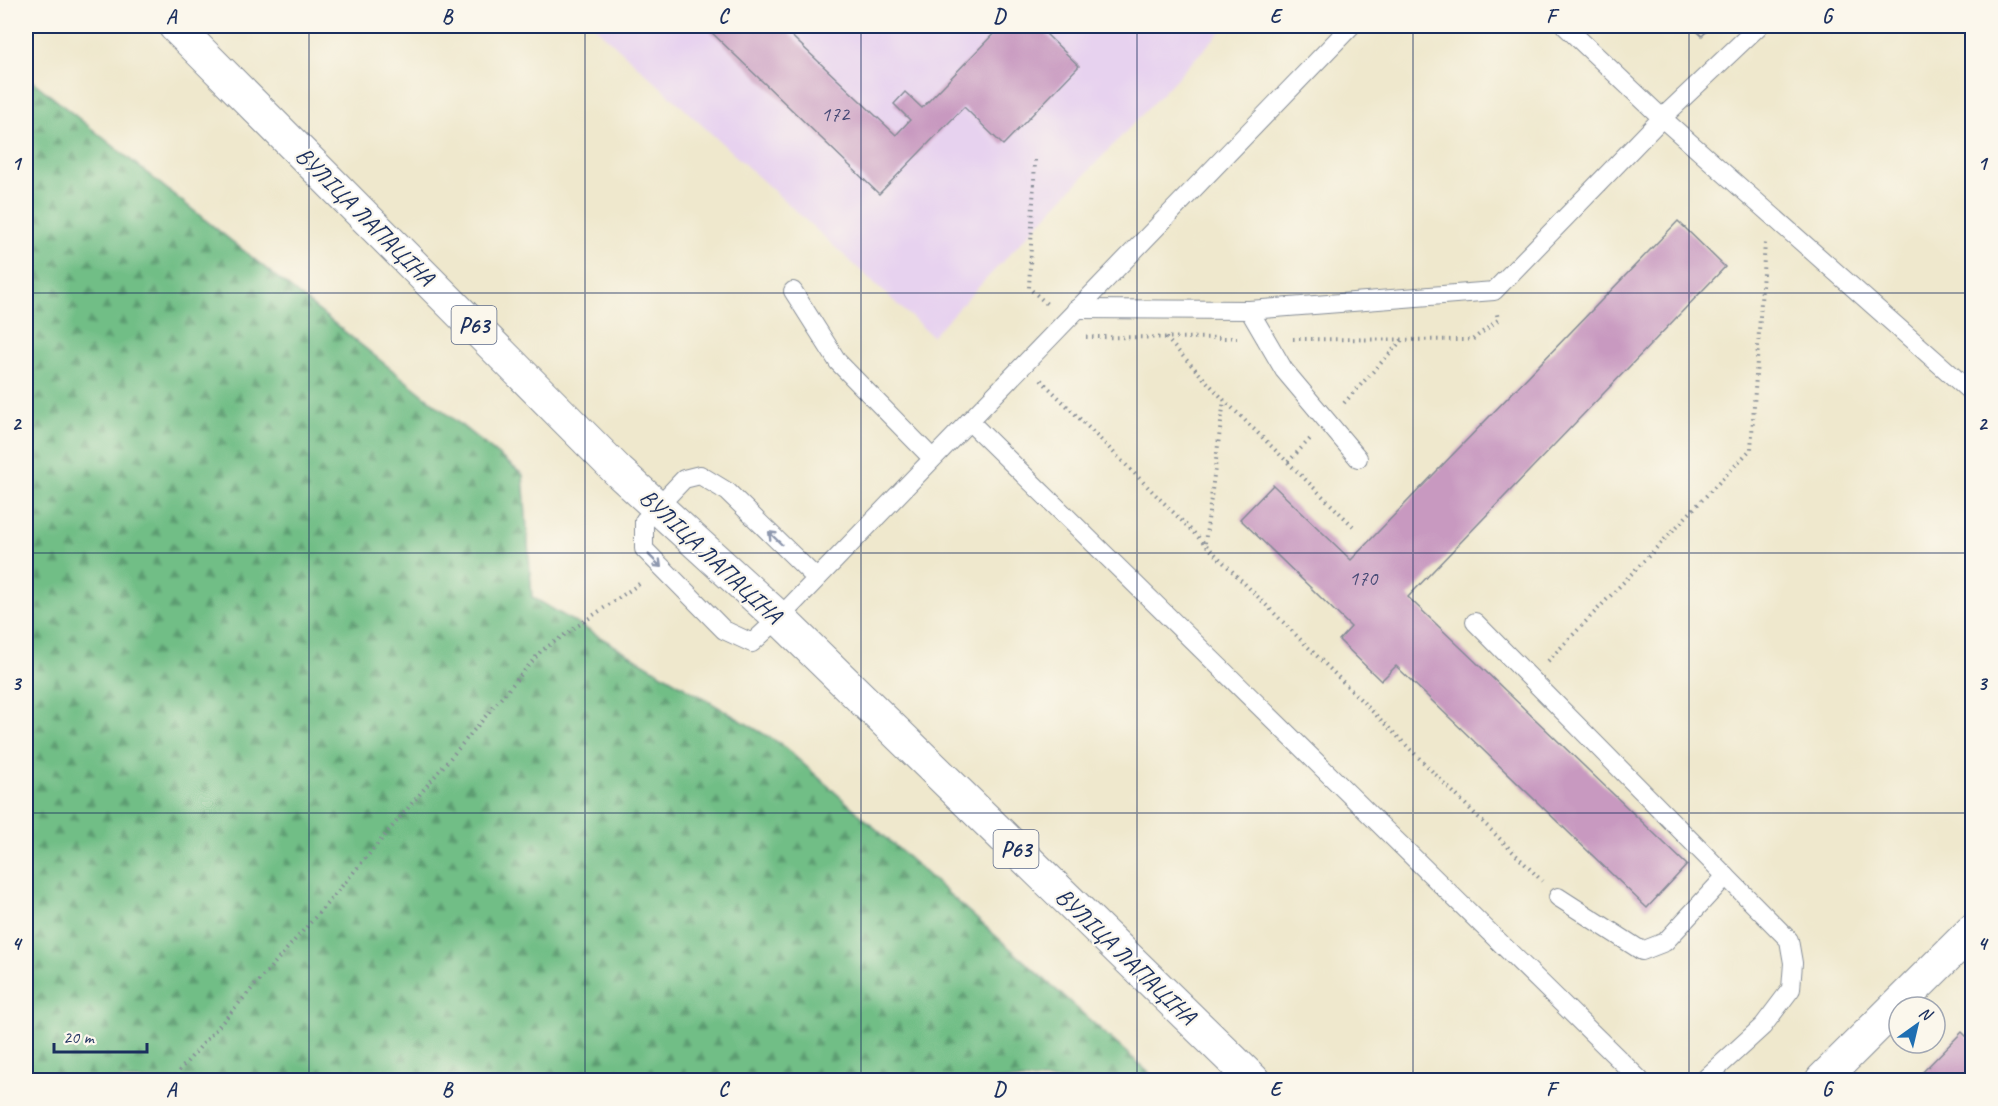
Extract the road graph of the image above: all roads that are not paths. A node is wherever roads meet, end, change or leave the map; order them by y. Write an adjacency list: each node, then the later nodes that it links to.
1 (175, 26): 13 (main road, ВУЛІЦА ЛАПАЦІНА / Р63)
2 (1351, 26): 8 (lane)
3 (1564, 26): 5 (lane)
4 (1759, 26): 5 (lane)
5 (1662, 118): 7 (lane); 9 (lane)
6 (793, 291): 11 (lane)
7 (1249, 310): 8 (lane); 12 (lane)
8 (1070, 315): 10 (lane)
9 (1972, 393)
10 (969, 421): 11 (lane); 21 (lane)
11 (932, 458): 14 (lane)
12 (1358, 458)
13 (658, 507): 14 (lane, one-way to 13); 15 (main road, ВУЛІЦА ЛАПАЦІНА / Р63); 15 (lane, one-way to 15)
14 (816, 578): 15 (lane)
15 (778, 618): 20 (main road, ВУЛІЦА ЛАПАЦІНА / Р63)
16 (1475, 622): 17 (lane)
17 (1726, 876): 18 (lane); 22 (lane)
18 (1558, 897)
19 (1972, 931): 23 (main road)
20 (1253, 1080)
21 (1640, 1080)
22 (1704, 1080)
23 (1822, 1080)

